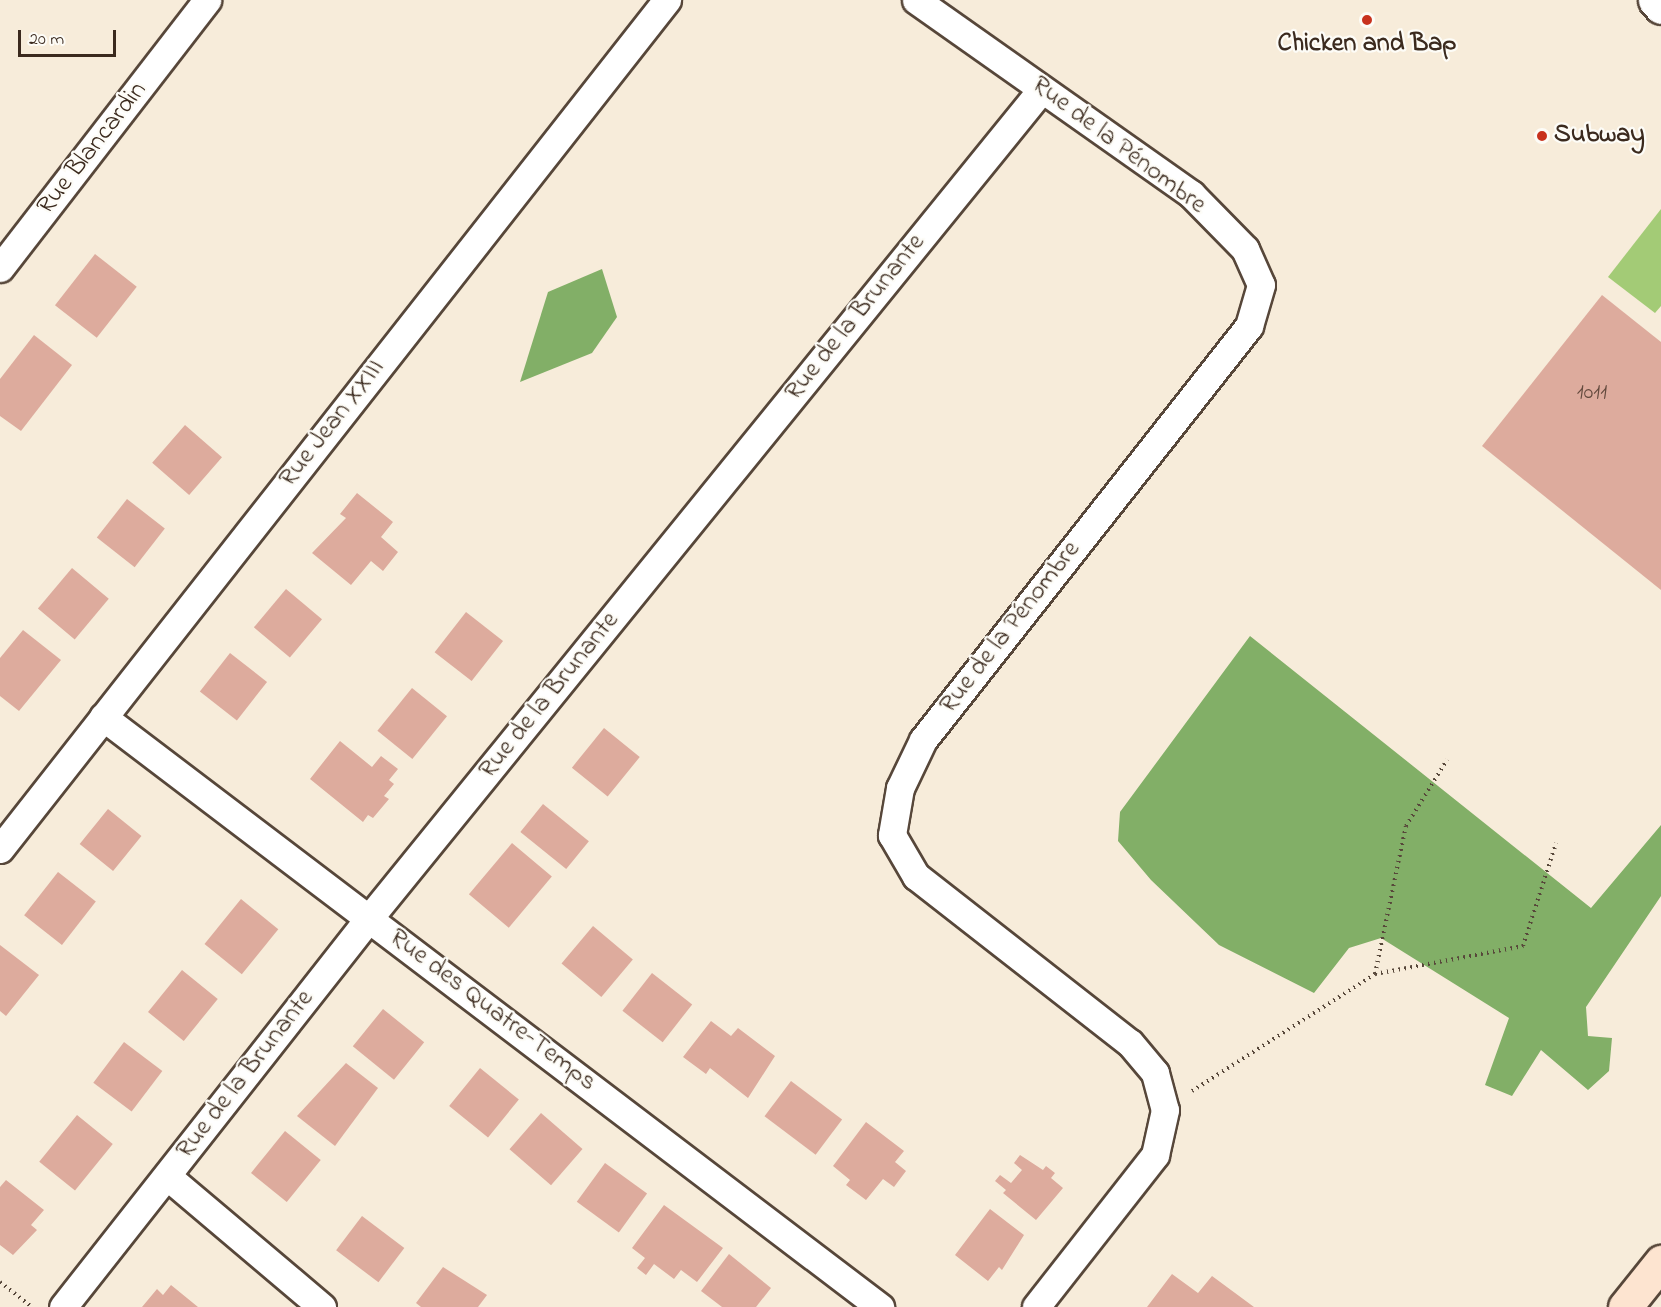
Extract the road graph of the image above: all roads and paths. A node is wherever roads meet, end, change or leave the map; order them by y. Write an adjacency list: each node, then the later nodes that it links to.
1 (207, 0): 5 (street, Rue Blancardin)
2 (667, 0): 6 (street, Rue Jean XXIII)
3 (916, 0): 4 (street, Rue de la Pénombre)
4 (1042, 89): 10 (street, Rue de la Brunante); 12 (street, Rue de la Pénombre)
5 (0, 268)
6 (103, 717): 9 (street, Rue Jean XXIII); 10 (street, Rue des Quatre-Temps)
7 (1447, 760): 11 (path)
8 (1556, 843): 11 (path)
9 (0, 849)
10 (370, 917): 13 (street, Rue de la Brunante); 19 (street, Rue des Quatre-Temps)
11 (1375, 974): 12 (path)
12 (1165, 1110): 20 (street, Rue de la Pénombre)
13 (167, 1176): 17 (street, Rue de la Brunante); 18 (street)
14 (1661, 1262): 21 (main road)
15 (0, 1282): 16 (path)
16 (32, 1307)
17 (63, 1307)
18 (322, 1307)
19 (879, 1307)
20 (1036, 1307)
21 (1625, 1307)

